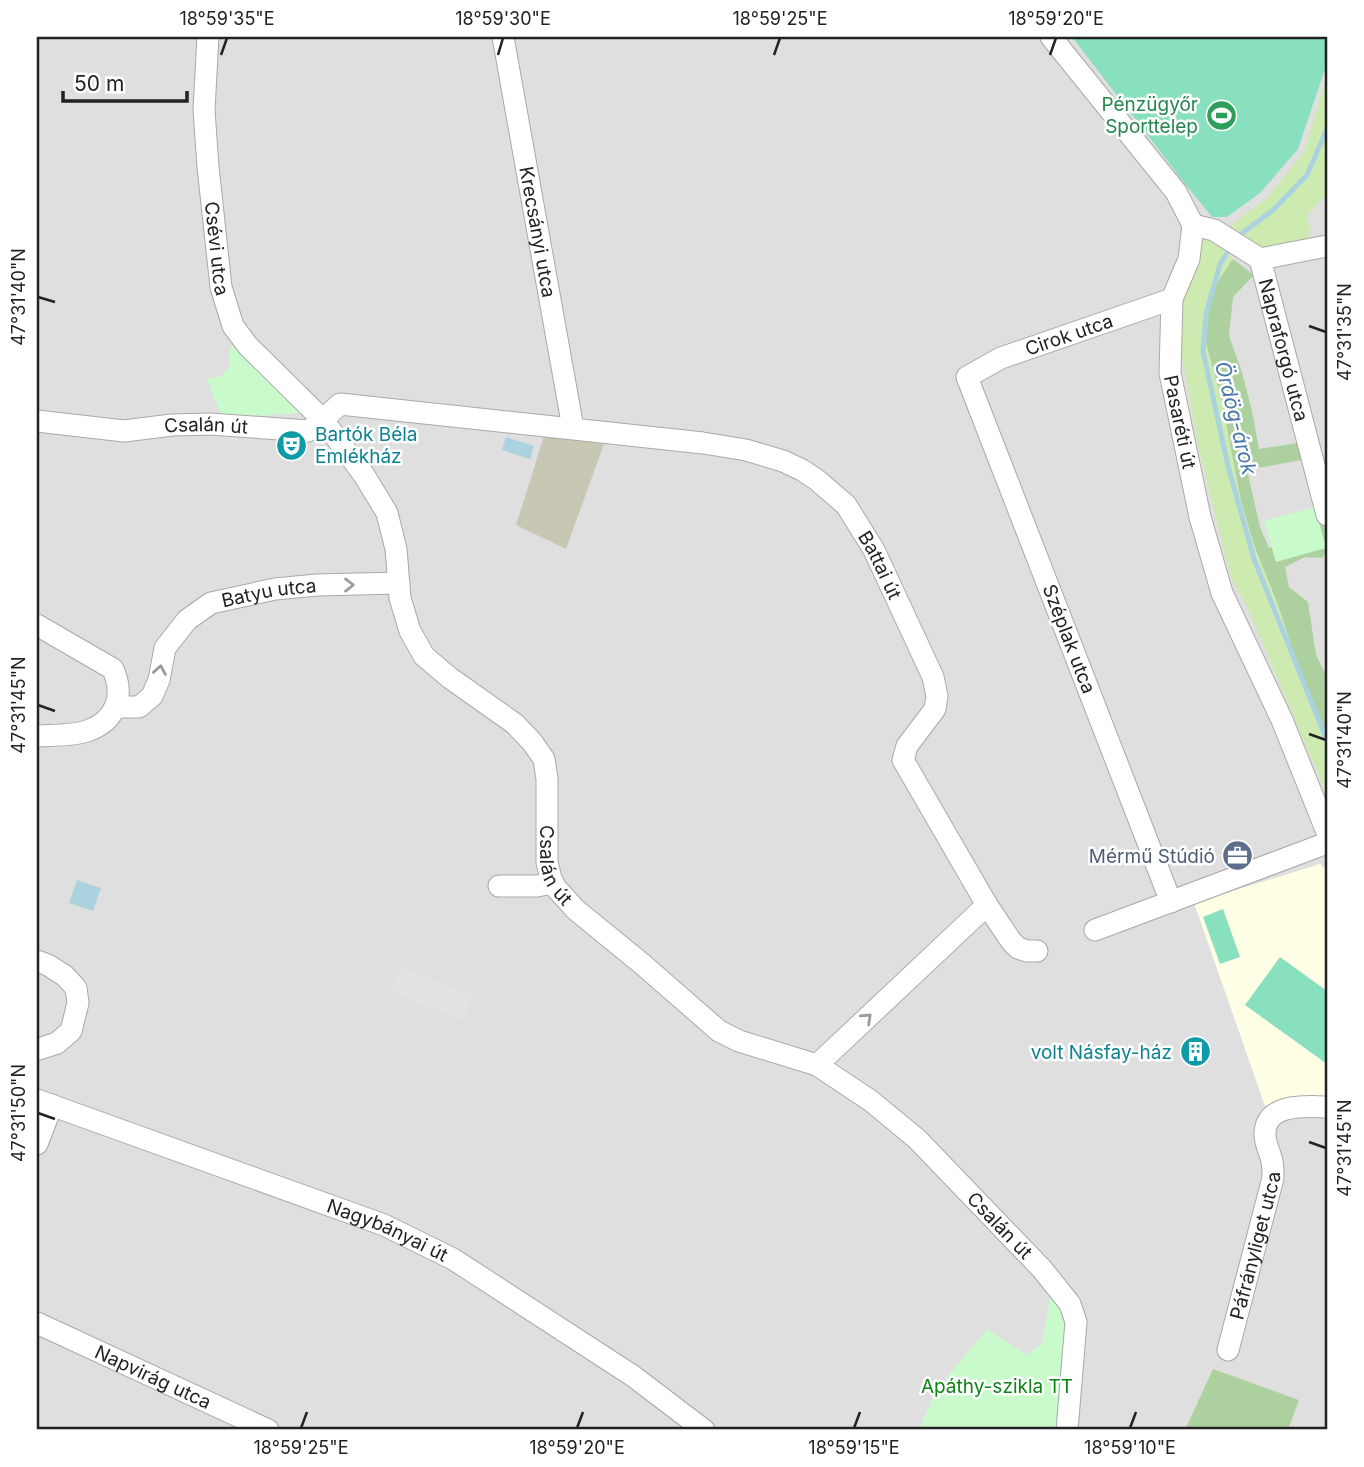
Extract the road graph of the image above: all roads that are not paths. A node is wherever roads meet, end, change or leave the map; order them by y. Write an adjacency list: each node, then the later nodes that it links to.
1 (208, 37): 10 (street, Csévi utca)
2 (503, 37): 11 (street, Krecsányi utca)
3 (1051, 37): 4 (street)
4 (1193, 225): 6 (street, Napraforgó utca); 7 (street, Pasaréti út)
5 (1327, 246): 6 (street)
6 (1257, 258): 12 (street, Napraforgó utca)
7 (1172, 299): 8 (street, Cirok utca); 17 (street, Pasaréti út)
8 (967, 377): 21 (street, Széplak utca)
9 (37, 421): 10 (street, Csalán út)
10 (323, 421): 11 (street, Battai út); 13 (street, Csalán út)
11 (573, 428): 22 (street, Battai út)
12 (1327, 515)
13 (399, 583): 15 (street, Batyu utca, one-way to 13); 19 (street, Csalán út)
14 (37, 625): 15 (street)
15 (116, 707): 16 (street)
16 (37, 736)
17 (1327, 832)
18 (1327, 843): 21 (street)
19 (553, 883): 20 (street); 27 (street, Csalán út)
20 (499, 886)
21 (1171, 902): 23 (street)
22 (987, 905): 24 (street); 27 (street, one-way to 22)
23 (1095, 930)
24 (1037, 951)
25 (37, 961): 26 (street)
26 (37, 1049)
27 (817, 1065): 35 (street, Csalán út)
28 (45, 1102): 30 (street); 34 (street, Nagybányai út)
29 (1327, 1107): 32 (street, Páfrányliget utca)
30 (37, 1144)
31 (37, 1323): 33 (street, Napvirág utca)
32 (1228, 1350)
33 (268, 1430)
34 (704, 1430)
35 (1067, 1430)

